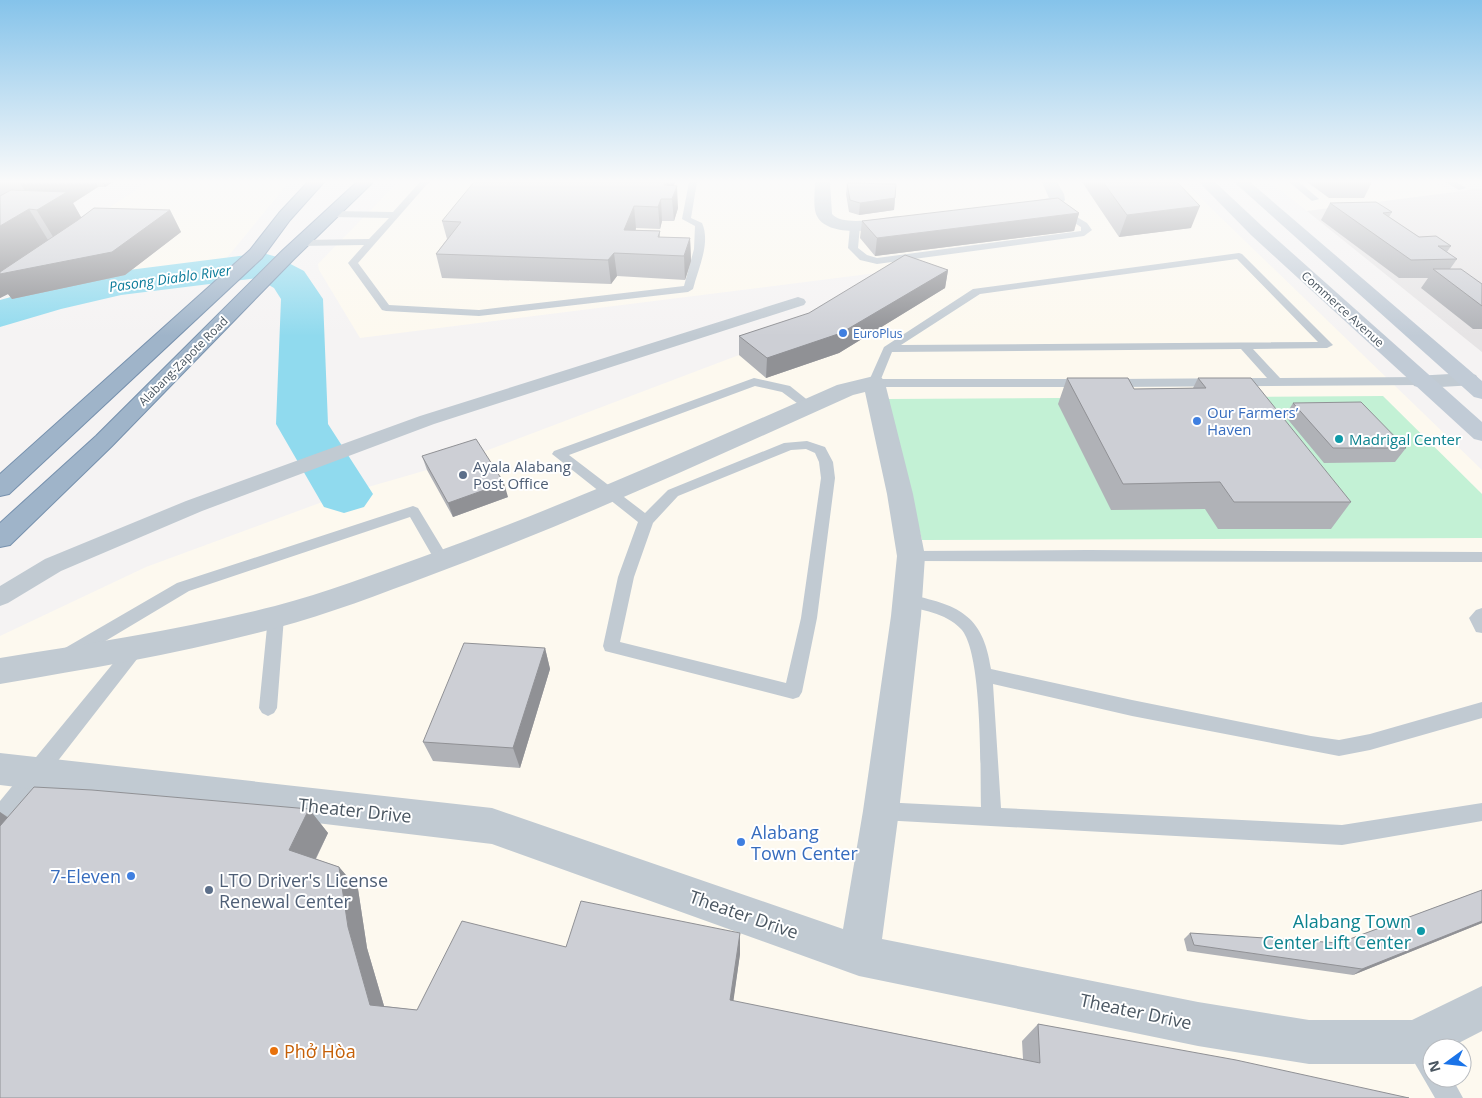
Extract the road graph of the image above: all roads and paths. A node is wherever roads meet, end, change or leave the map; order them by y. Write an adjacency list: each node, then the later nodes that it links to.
1 (271, 233): 20 (highway, Alabang-Zapote Road)
2 (312, 233): 10 (highway, Alabang-Zapote Road)
3 (379, 233): 9 (lane)
4 (700, 233): 9 (lane)
5 (854, 233): 6 (lane)
6 (1082, 233)
7 (1259, 233): 14 (main road, Commerce Avenue)
8 (1298, 233): 17 (main road, Commerce Avenue)
9 (372, 242): 10 (lane)
10 (294, 249): 23 (highway, Alabang-Zapote Road)
11 (798, 302): 27 (street)
12 (1244, 346): 13 (lane); 13 (lane); 15 (lane)
13 (888, 350): 16 (lane)
14 (1422, 381): 15 (lane); 17 (street); 19 (main road, Commerce Avenue)
15 (1278, 383): 16 (lane)
16 (874, 384): 18 (street); 24 (street)
17 (1475, 386)
18 (809, 406): 21 (street); 21 (lane)
19 (1482, 434)
20 (0, 488)
21 (610, 494): 22 (lane); 26 (street)
22 (646, 521): 22 (lane)
23 (0, 538)
24 (911, 556): 25 (lane); 28 (street)
25 (1482, 556)
26 (442, 560): 30 (street); 33 (lane)
27 (0, 596)
28 (906, 600): 35 (lane); 40 (street)
29 (1482, 614): 31 (lane)
30 (276, 617): 32 (street); 36 (lane)
31 (1482, 627)
32 (135, 649): 33 (street); 39 (lane)
33 (53, 664): 34 (street)
34 (0, 671)
35 (984, 676): 37 (lane); 43 (lane)
36 (268, 708)
37 (1482, 710)
38 (0, 769): 39 (street, Theater Drive)
39 (36, 774): 42 (lane); 44 (street, Theater Drive)
40 (881, 811): 43 (lane); 44 (street)
41 (1482, 812): 43 (lane)
42 (0, 816)
43 (991, 817)
44 (859, 955): 47 (street, Theater Drive)
45 (1482, 1008): 46 (street, Theater Drive)
46 (1445, 1038)
47 (1422, 1056)

